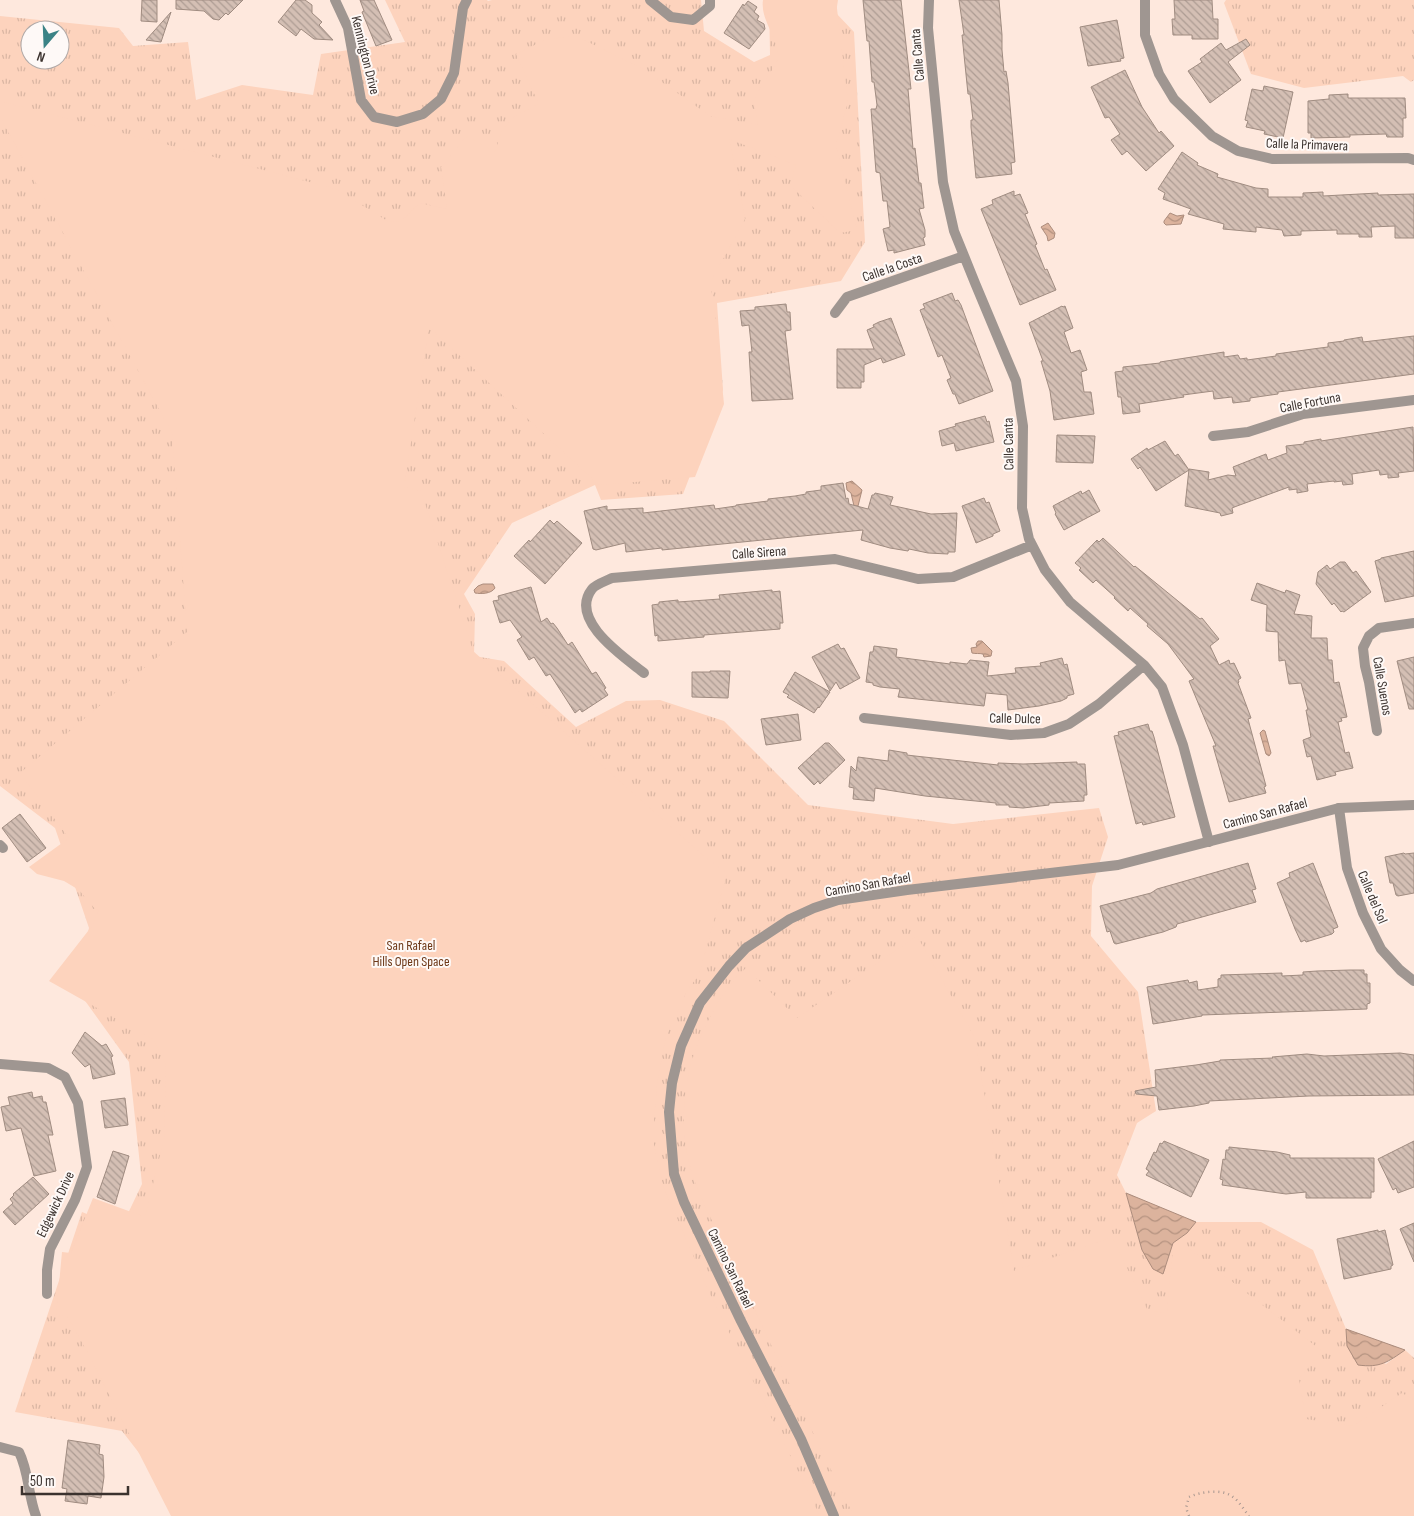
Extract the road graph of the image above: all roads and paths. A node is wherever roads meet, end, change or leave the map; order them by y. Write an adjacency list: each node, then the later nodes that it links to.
1 (336, 0): 2 (street, Kennington Drive)
2 (467, 0)
3 (650, 0): 4 (street)
4 (710, 0)
5 (929, 0): 8 (street, Calle Canta)
6 (1145, 0): 7 (street, Calle la Primavera)
7 (1414, 160)
8 (964, 256): 9 (street, Calle la Costa); 12 (street, Calle Canta)
9 (835, 313)
10 (1414, 400): 11 (street, Calle Fortuna)
11 (1213, 436)
12 (1032, 545): 14 (street, Calle Canta); 15 (street, Calle Sirena)
13 (1414, 623): 17 (street, Calle Suenos)
14 (1144, 665): 16 (street, Calle Dulce); 20 (street, Calle Canta)
15 (644, 673)
16 (864, 718)
17 (1377, 731)
18 (1414, 805): 19 (street, Camino San Rafael)
19 (1339, 808): 20 (street, Camino San Rafael); 21 (street, Calle del Sol)
20 (1209, 842): 26 (street, Camino San Rafael)
21 (1414, 981)
22 (0, 1065): 23 (street, Edgewick Drive)
23 (47, 1294)
24 (0, 1446): 25 (street)
25 (36, 1516)
26 (834, 1516)
27 (1189, 1516): 28 (path)
28 (1249, 1516)

